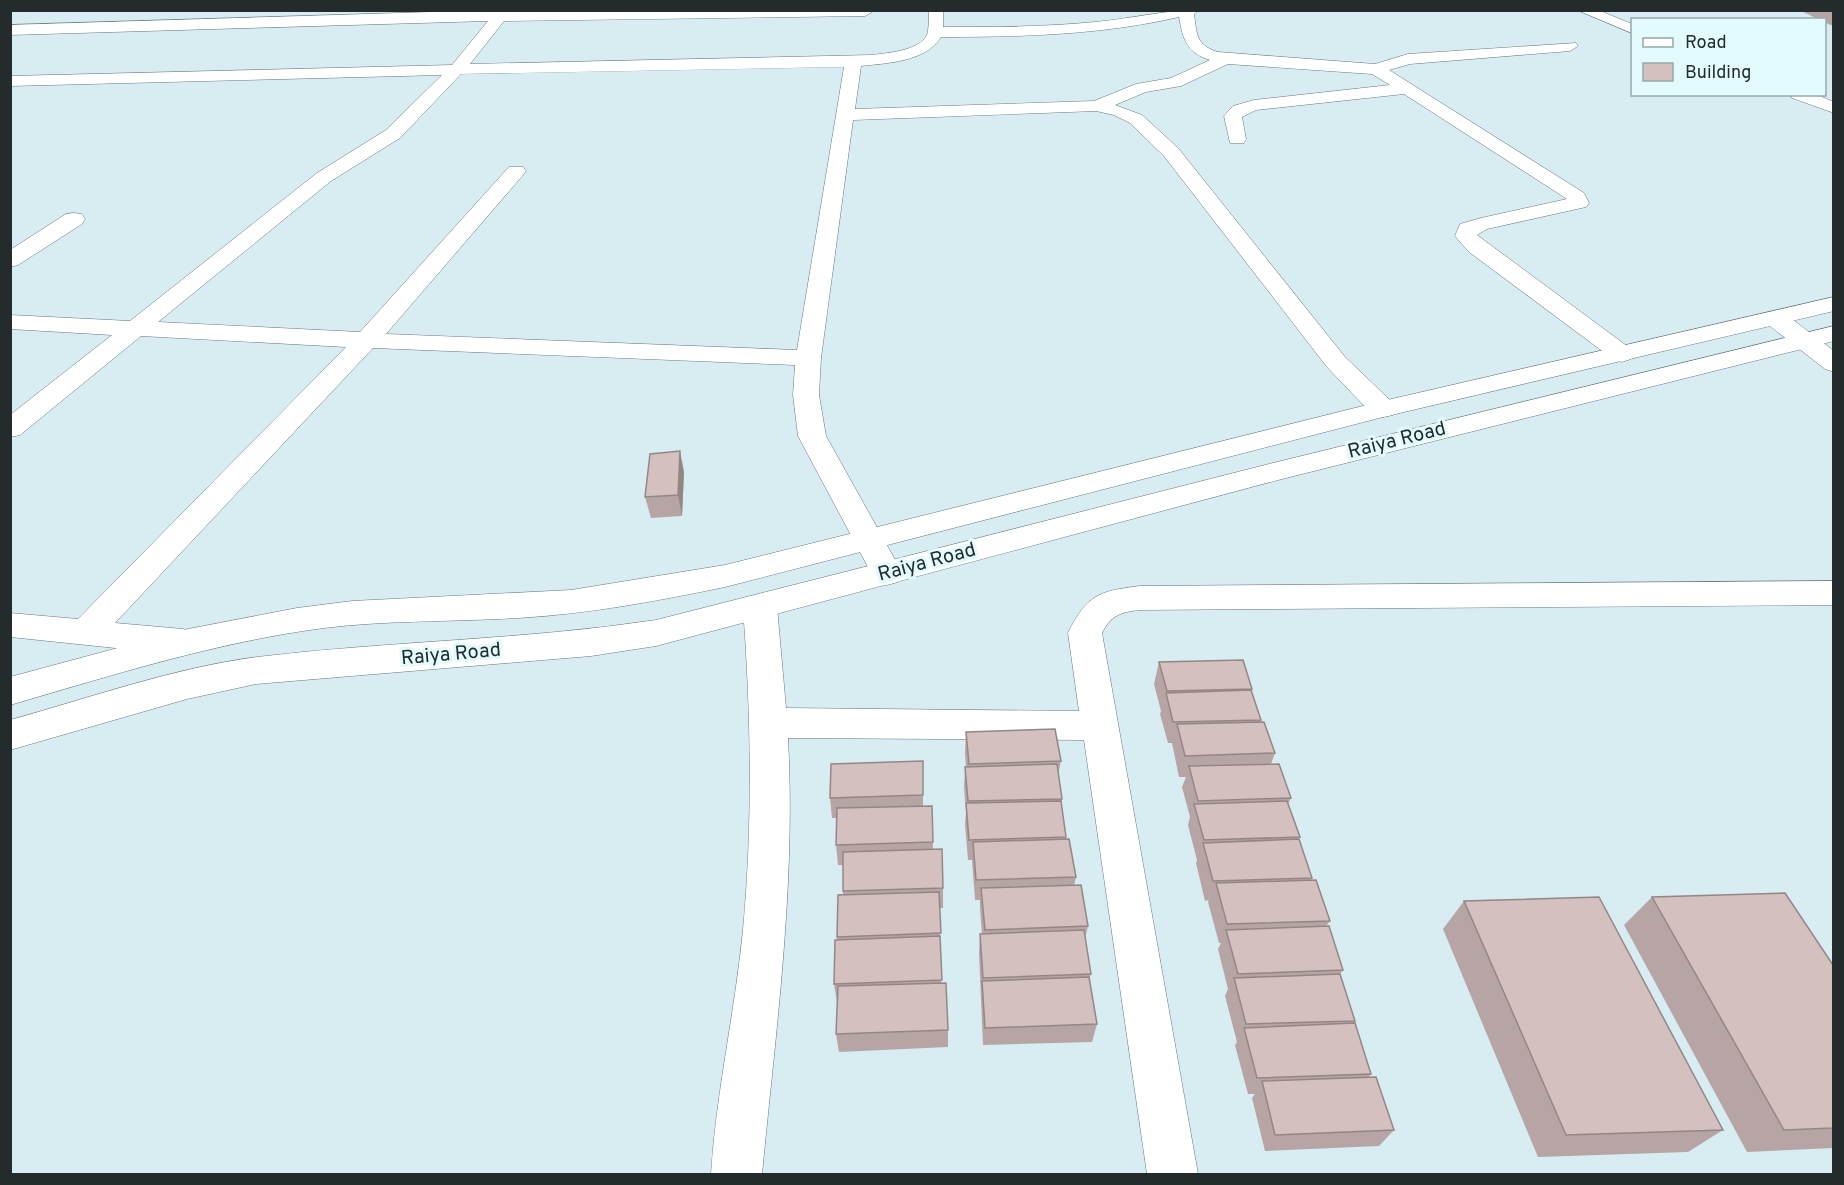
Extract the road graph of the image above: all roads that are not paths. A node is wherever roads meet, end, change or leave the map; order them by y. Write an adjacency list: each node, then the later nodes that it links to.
1 (116, 10): 21 (street)
2 (190, 10): 20 (street)
3 (235, 10): 19 (street)
4 (309, 10): 18 (street)
5 (936, 10): 24 (street)
6 (1619, 10): 12 (street)
7 (865, 11): 17 (street); 36 (street)
8 (1189, 11): 24 (street); 37 (street)
9 (586, 12): 10 (street); 14 (street)
10 (628, 12): 11 (street)
11 (694, 12): 13 (street); 41 (street)
12 (1589, 12): 22 (street)
13 (760, 13): 17 (street); 39 (street)
14 (503, 14): 16 (street); 44 (street)
15 (382, 15): 16 (street); 18 (street); 25 (street)
16 (423, 15): 26 (street)
17 (826, 17)
18 (297, 22): 19 (street); 27 (street)
19 (218, 24): 20 (street); 29 (street)
20 (172, 26): 21 (street); 28 (street)
21 (92, 28): 23 (street); 30 (street)
22 (1631, 29)
23 (10, 30)
24 (934, 32): 36 (street)
25 (363, 35)
26 (404, 36)
27 (281, 37)
28 (155, 39)
29 (200, 39)
30 (72, 42)
31 (830, 44): 40 (street)
32 (1570, 46): 45 (street)
33 (390, 54): 46 (street)
34 (342, 58): 47 (street)
35 (257, 59): 48 (street)
36 (881, 59): 40 (street)
37 (1226, 59): 45 (street); 54 (street)
38 (172, 62): 49 (street)
39 (748, 62): 40 (street); 41 (street)
40 (843, 62): 56 (street)
41 (668, 64): 44 (street)
42 (122, 65): 50 (street)
43 (32, 68): 51 (street)
44 (457, 69): 46 (street); 64 (street)
45 (1376, 69): 52 (street)
46 (375, 71): 47 (street)
47 (327, 73): 48 (street)
48 (241, 74): 49 (street)
49 (154, 76): 50 (street)
50 (105, 78): 51 (street)
51 (11, 81)
52 (1406, 89): 57 (street); 67 (street)
53 (1803, 96): 55 (street)
54 (1096, 106): 56 (street); 70 (street)
55 (1833, 108)
56 (846, 115): 68 (street)
57 (1237, 139)
58 (516, 171): 66 (street)
59 (74, 219): 60 (street)
60 (10, 260)
61 (1833, 304): 62 (street, Raiya Road)
62 (1775, 318): 65 (street); 67 (street, Raiya Road)
63 (10, 322): 64 (street)
64 (136, 328): 66 (street); 71 (street)
65 (1819, 337): 69 (street); 73 (street, Raiya Road)
66 (367, 340): 68 (street); 77 (street)
67 (1622, 354): 70 (street, Raiya Road)
68 (808, 358): 72 (street)
69 (1833, 364)
70 (1383, 409): 72 (street, Raiya Road)
71 (10, 429)
72 (868, 539): 73 (street); 78 (street, Raiya Road)
73 (887, 574): 75 (street, Raiya Road)
74 (1833, 593): 81 (street)
75 (760, 607): 80 (street); 82 (street, Raiya Road)
76 (10, 625): 77 (street)
77 (86, 632): 78 (street)
78 (183, 642): 79 (street, Raiya Road)
79 (10, 691)
80 (769, 723): 81 (street); 83 (street)
81 (1100, 726): 84 (street)
82 (10, 735)
83 (736, 1174)
84 (1173, 1174)

